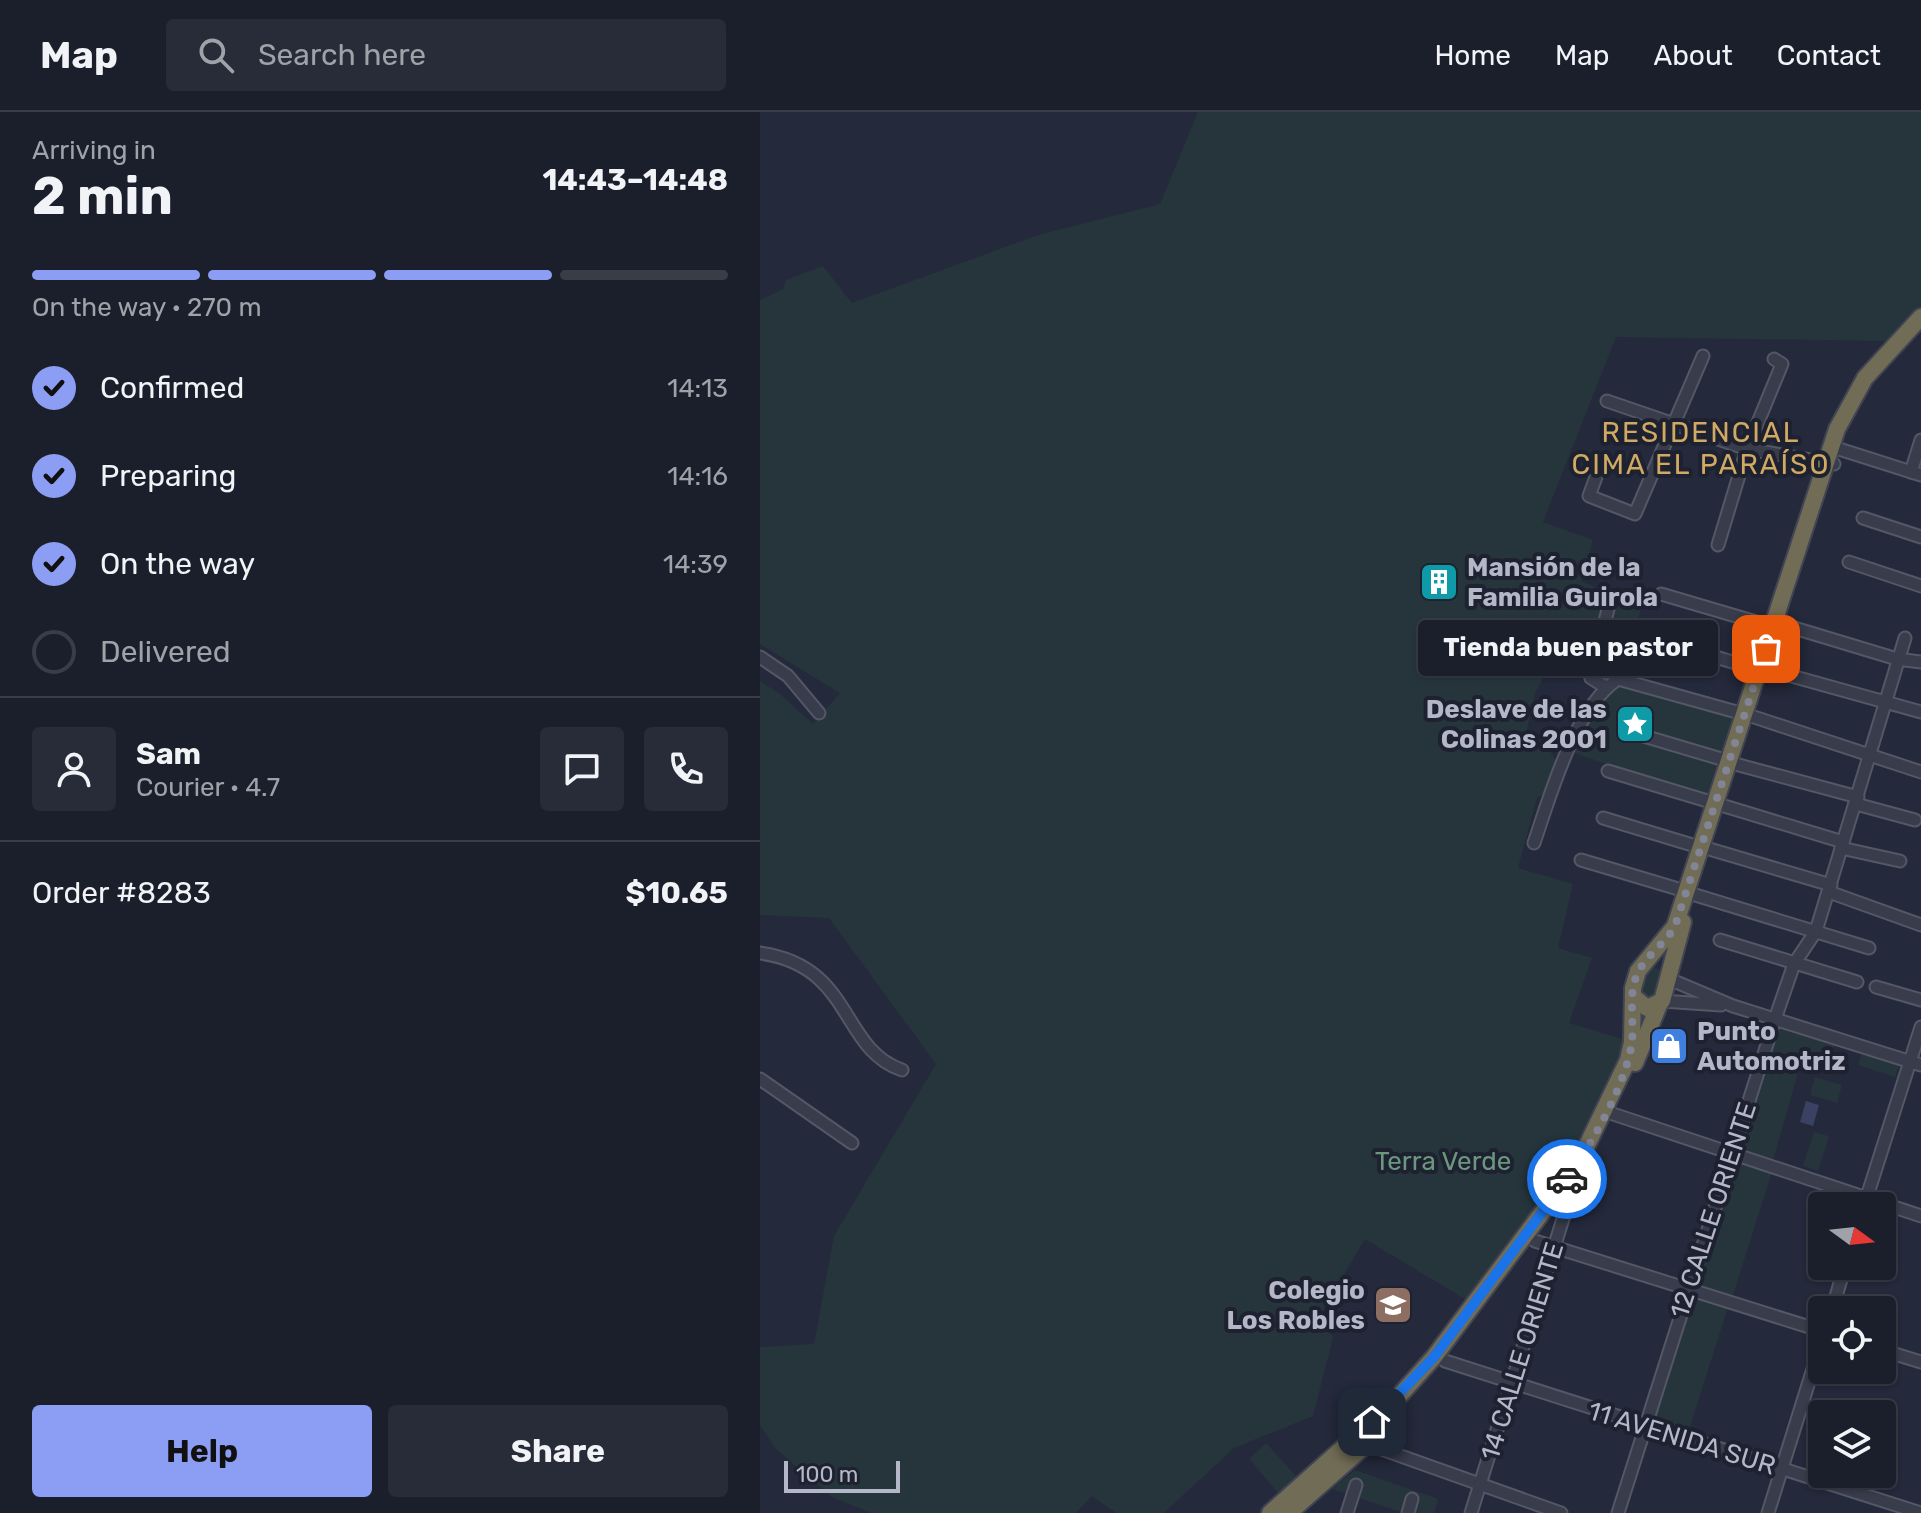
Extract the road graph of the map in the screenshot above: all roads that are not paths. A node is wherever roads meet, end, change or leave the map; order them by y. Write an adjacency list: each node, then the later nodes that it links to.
1 (1921, 317): 9 (highway)
2 (1921, 331): 9 (highway)
3 (1703, 356): 6 (street)
4 (1774, 359): 8 (street)
5 (1607, 401): 6 (street)
6 (1673, 425): 8 (street); 11 (street)
7 (1921, 440): 10 (street)
8 (1747, 449): 9 (street); 14 (street)
9 (1833, 459): 10 (street); 19 (highway)
10 (1916, 474)
11 (1596, 477)
12 (1863, 518): 13 (street)
13 (1921, 537)
14 (1718, 545)
15 (1849, 562): 16 (street)
16 (1921, 586)
17 (1661, 594): 19 (street)
18 (1609, 605): 26 (street)
19 (1777, 626): 23 (street); 25 (highway)
20 (1649, 637): 25 (street)
21 (1905, 638): 23 (street, 12 CALLE ORIENTE)
22 (760, 657): 29 (street)
23 (1897, 659): 24 (street); 27 (street, 12 CALLE ORIENTE)
24 (1921, 662)
25 (1762, 669): 27 (street); 30 (highway)
26 (1607, 688): 30 (street); 40 (street)
27 (1886, 701): 28 (street); 32 (street, 12 CALLE ORIENTE)
28 (1921, 712)
29 (819, 713)
30 (1747, 715): 32 (street); 33 (highway)
31 (1627, 731): 33 (street)
32 (1872, 754): 35 (street); 36 (street, 12 CALLE ORIENTE)
33 (1731, 762): 36 (street); 37 (highway)
34 (1608, 771): 37 (street)
35 (1921, 772)
36 (1857, 800): 39 (street); 41 (street, 12 CALLE ORIENTE)
37 (1717, 804): 41 (street); 42 (highway)
38 (1603, 818): 42 (street)
39 (1915, 820)
40 (1534, 843)
41 (1842, 845): 44 (street); 45 (street, 12 CALLE ORIENTE)
42 (1703, 848): 45 (street); 46 (highway)
43 (1581, 860): 46 (street)
44 (1900, 861)
45 (1830, 889): 47 (street); 48 (street, 12 CALLE ORIENTE)
46 (1688, 892): 48 (street); 53 (highway); 54 (highway)
47 (1921, 925)
48 (1816, 931): 50 (street); 52 (street, 12 CALLE ORIENTE)
49 (1720, 940): 52 (street)
50 (1869, 948)
51 (760, 953): 64 (street)
52 (1794, 964): 55 (street); 61 (street, 12 CALLE ORIENTE)
53 (1641, 968): 54 (highway); 57 (highway)
54 (1669, 976): 59 (highway); 60 (street)
55 (1857, 982)
56 (1876, 987): 58 (street)
57 (1634, 997): 59 (highway); 89 (highway)
58 (1921, 1000)
59 (1661, 1003): 60 (street); 66 (highway)
60 (1733, 1006): 61 (street)
61 (1775, 1019): 63 (street); 68 (street, 12 CALLE ORIENTE)
62 (1921, 1027): 63 (street)
63 (1916, 1063): 71 (street)
64 (902, 1070)
65 (760, 1079): 67 (street)
66 (1613, 1114): 68 (street); 69 (highway)
67 (852, 1143)
68 (1732, 1154): 70 (street); 76 (street, 12 CALLE ORIENTE)
69 (1572, 1190): 74 (highway); 75 (street, 14 CALLE ORIENTE)
70 (1839, 1192)
71 (1870, 1192)
72 (1896, 1210): 73 (street)
73 (1921, 1216)
74 (1535, 1241): 75 (street); 79 (highway)
75 (1554, 1249): 76 (street); 82 (street, 14 CALLE ORIENTE)
76 (1687, 1289): 77 (street); 83 (street, 12 CALLE ORIENTE)
77 (1808, 1327)
78 (1896, 1354): 80 (street)
79 (1445, 1361): 82 (street, 11 AVENIDA SUR); 84 (highway)
80 (1921, 1362)
81 (1808, 1384): 85 (street)
82 (1512, 1385): 83 (street, 11 AVENIDA SUR); 87 (street, 14 CALLE ORIENTE)
83 (1644, 1426): 85 (street, 11 AVENIDA SUR); 95 (street, 12 CALLE ORIENTE)
84 (1367, 1444): 87 (street); 90 (highway)
85 (1781, 1469): 96 (street); 97 (street, 11 AVENIDA SUR)
86 (1356, 1485): 91 (street)
87 (1480, 1485): 93 (street, 14 CALLE ORIENTE); 94 (street)
88 (1412, 1499): 92 (street)
89 (1270, 1513)
90 (1289, 1513)
91 (1347, 1513)
92 (1408, 1513)
93 (1471, 1513)
94 (1561, 1513)
95 (1618, 1513)
96 (1768, 1513)
97 (1921, 1513)

